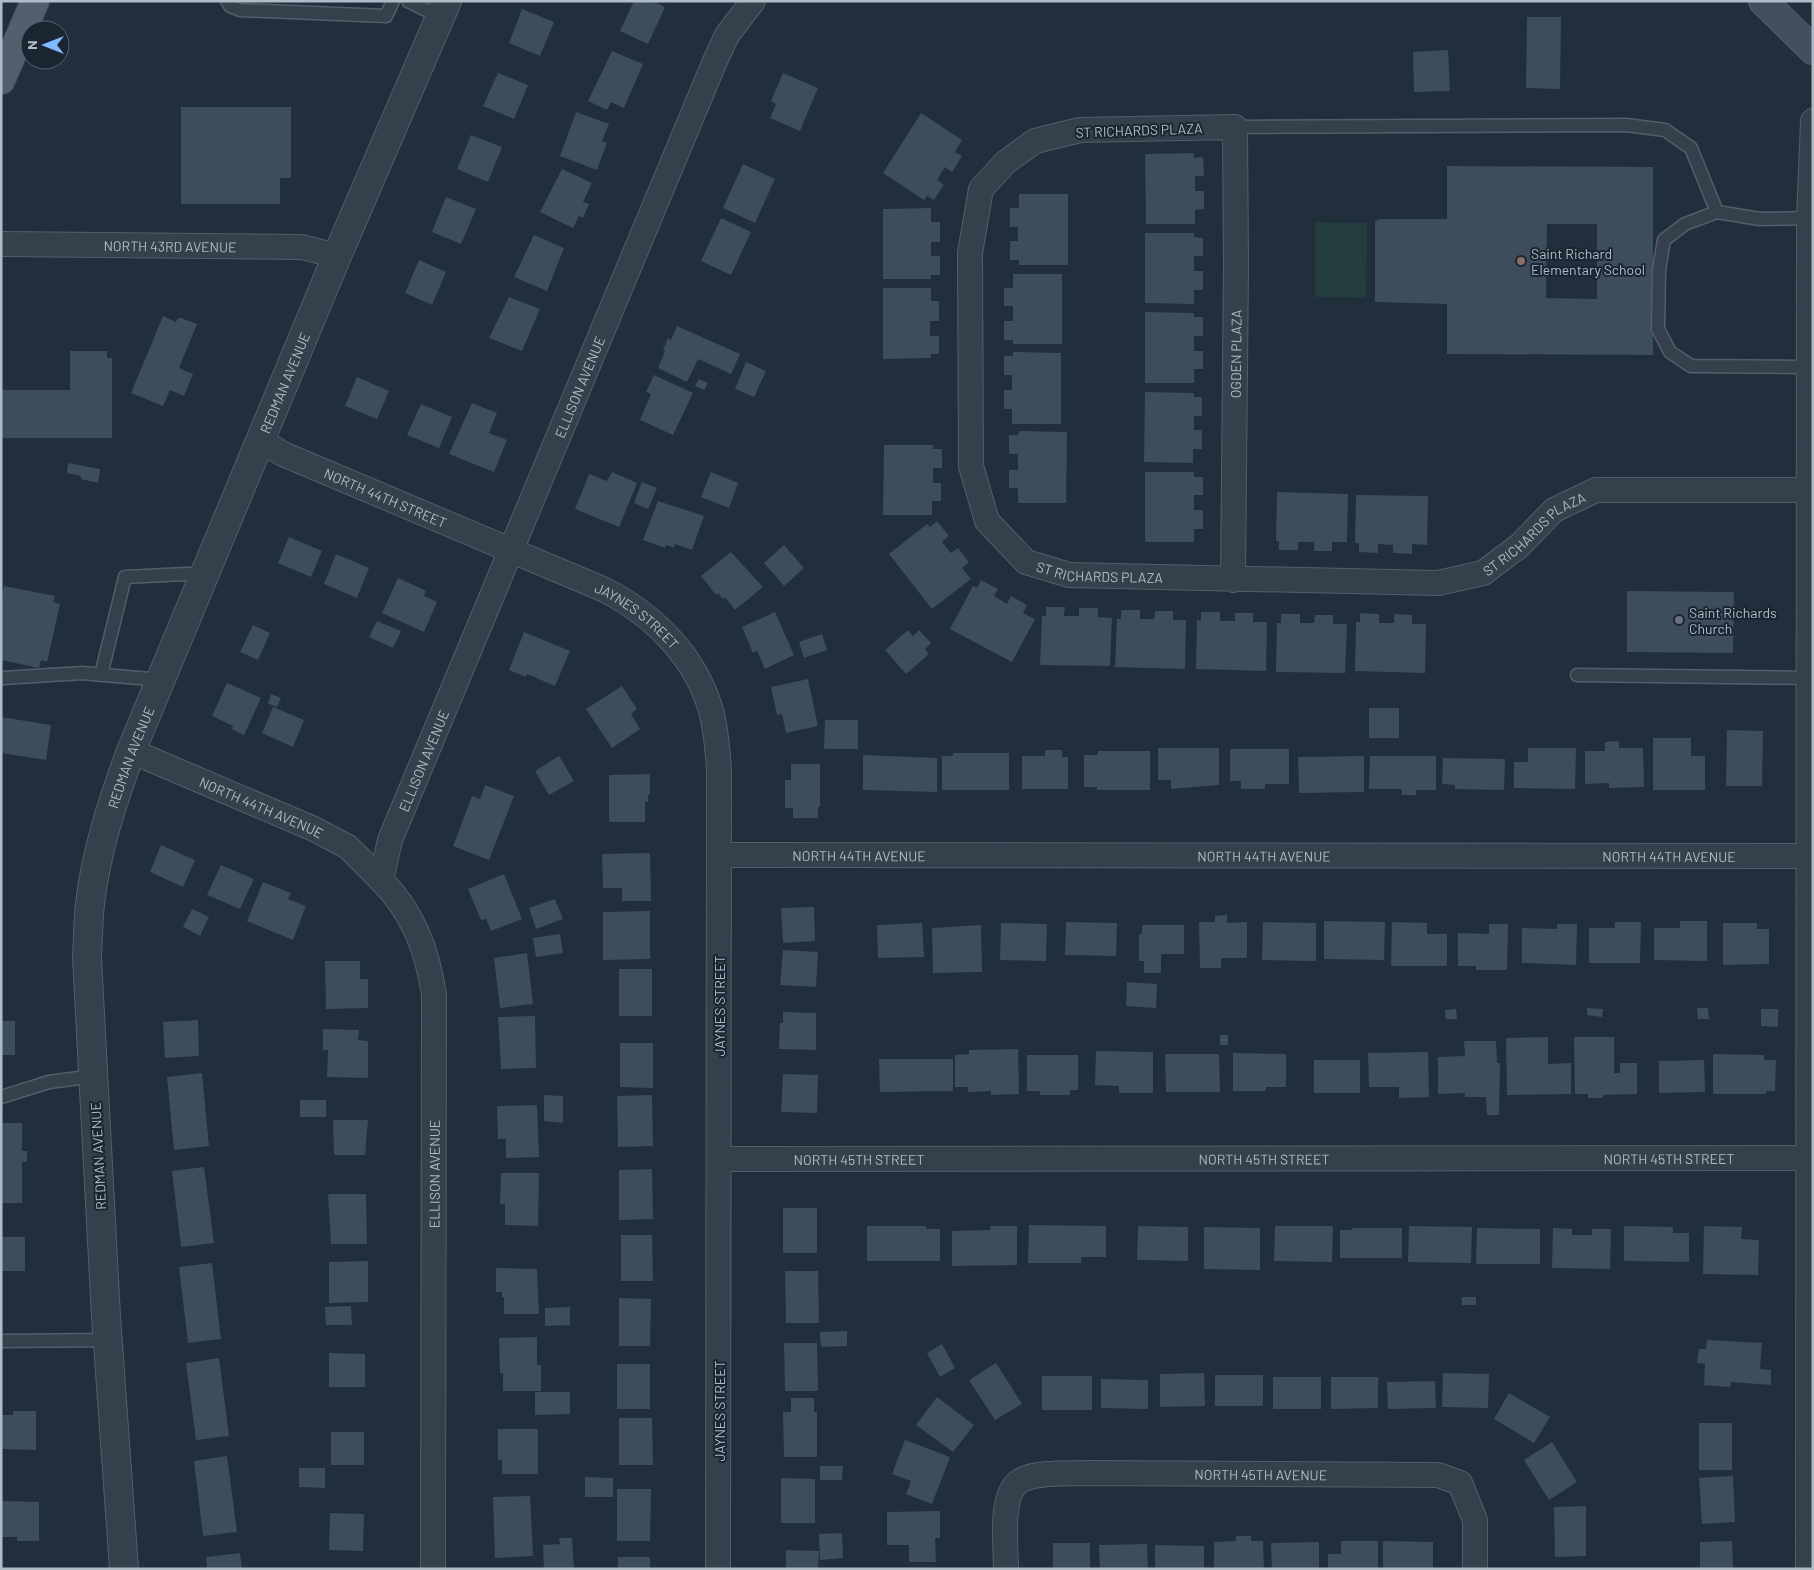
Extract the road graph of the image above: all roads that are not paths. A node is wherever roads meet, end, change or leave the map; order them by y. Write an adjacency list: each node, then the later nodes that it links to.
1 (34, 1): 9 (main road)
2 (227, 1): 3 (lane)
3 (393, 1)
4 (408, 1): 7 (lane)
5 (753, 1): 19 (street, ELLISON AVENUE)
6 (1762, 1): 8 (main road)
7 (443, 9): 15 (street, REDMAN AVENUE)
8 (1813, 50)
9 (1, 80)
10 (1813, 121): 13 (street)
11 (1234, 127): 12 (lane); 21 (street, OGDEN PLAZA); 21 (street, ST RICHARDS PLAZA)
12 (1717, 212): 13 (lane); 16 (lane)
13 (1809, 218): 16 (street)
14 (1, 244): 15 (street, NORTH 43RD AVENUE)
15 (338, 256): 17 (street, REDMAN AVENUE)
16 (1809, 367): 18 (street)
17 (262, 441): 19 (street, NORTH 44TH STREET); 20 (street, REDMAN AVENUE)
18 (1809, 490): 21 (street, ST RICHARDS PLAZA); 25 (street)
19 (511, 551): 28 (street, JAYNES STREET); 30 (street, ELLISON AVENUE)
20 (206, 573): 22 (lane); 26 (street, REDMAN AVENUE)
21 (1233, 580)
22 (101, 675): 24 (lane); 26 (lane)
23 (1577, 675): 25 (lane)
24 (3, 678)
25 (1809, 678): 29 (street)
26 (161, 680): 27 (street, REDMAN AVENUE)
27 (131, 751): 30 (street, NORTH 44TH AVENUE); 32 (street, REDMAN AVENUE)
28 (720, 856): 29 (street, NORTH 44TH AVENUE); 35 (street, JAYNES STREET)
29 (1809, 856): 31 (street)
30 (381, 880): 39 (street, ELLISON AVENUE)
31 (1811, 1003): 34 (street)
32 (94, 1076): 33 (lane); 36 (street, REDMAN AVENUE)
33 (1, 1097)
34 (1809, 1158): 35 (street, NORTH 45TH STREET); 43 (street)
35 (719, 1159): 40 (street, JAYNES STREET)
36 (108, 1340): 37 (lane); 38 (street, REDMAN AVENUE)
37 (1, 1341)
38 (124, 1569)
39 (433, 1569)
40 (718, 1569)
41 (1006, 1569): 42 (street, NORTH 45TH AVENUE)
42 (1475, 1569)
43 (1808, 1569)

